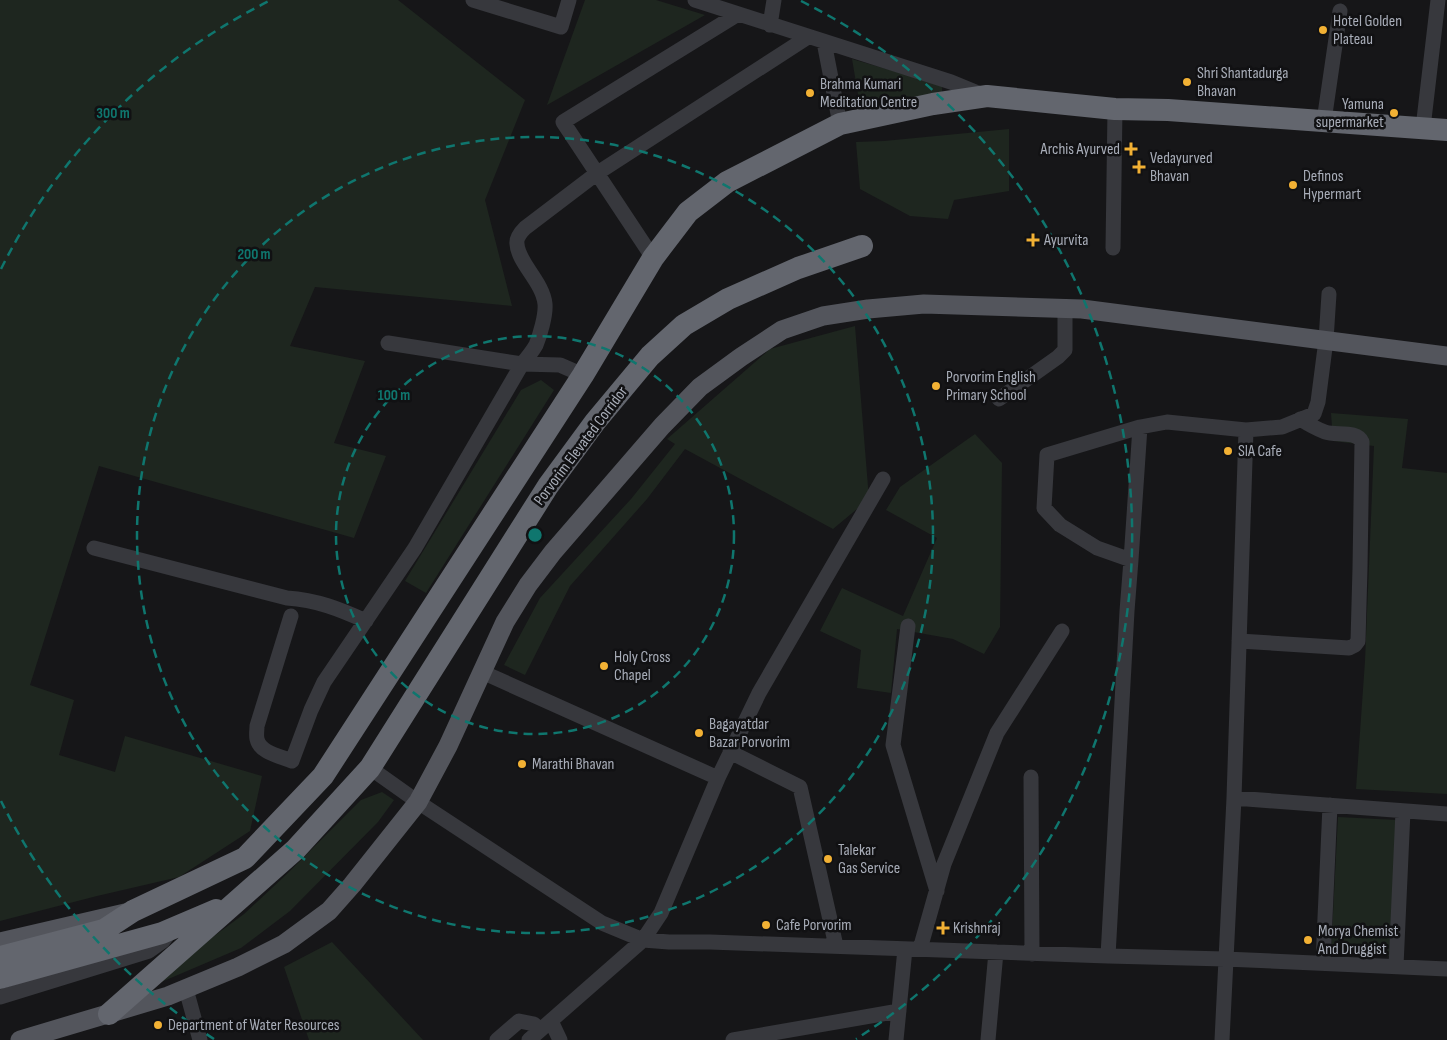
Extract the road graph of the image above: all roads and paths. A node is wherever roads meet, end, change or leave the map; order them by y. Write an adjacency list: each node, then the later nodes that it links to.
1 (473, 0): 2 (street)
2 (569, 0)
3 (695, 0): 7 (street)
4 (774, 0): 8 (street)
5 (1438, 0): 15 (street)
6 (1340, 11): 13 (street)
7 (738, 14): 8 (street); 17 (street)
8 (770, 25): 9 (street)
9 (808, 37): 10 (street); 17 (street)
10 (824, 42): 11 (street); 14 (street)
11 (987, 96): 12 (highway); 14 (highway)
12 (1114, 108): 13 (highway); 19 (street)
13 (1324, 121): 15 (highway)
14 (840, 124): 20 (highway)
15 (1423, 128): 16 (highway)
16 (1447, 130)
17 (596, 174): 20 (street); 26 (street)
18 (862, 246): 42 (highway, Porvorim Elevated Corridor)
19 (1113, 248)
20 (653, 258): 27 (highway)
21 (1329, 294): 23 (street)
22 (1066, 308): 23 (main road); 28 (street); 40 (main road)
23 (1326, 340): 25 (main road); 29 (street)
24 (388, 343): 26 (street)
25 (1447, 356)
26 (522, 364): 27 (street); 36 (street)
27 (583, 375): 52 (highway)
28 (999, 399)
29 (1300, 420): 31 (street); 39 (street)
30 (1140, 428): 31 (street); 34 (street); 34 (street)
31 (1246, 430): 39 (street)
32 (883, 479): 41 (street)
33 (94, 548): 36 (street)
34 (1131, 560): 60 (street)
35 (291, 616): 36 (street)
36 (366, 621)
37 (908, 626): 50 (street)
38 (1062, 631): 50 (street)
39 (1239, 641): 45 (street)
40 (482, 672): 44 (street); 46 (main road)
41 (730, 752): 44 (street); 56 (street)
42 (370, 768): 46 (street); 51 (highway, Porvorim Elevated Corridor)
43 (1031, 777): 59 (street)
44 (718, 778): 54 (street)
45 (1234, 798): 47 (street); 63 (street)
46 (418, 802): 54 (street); 68 (main road)
47 (1330, 805): 48 (street); 64 (street)
48 (1403, 811): 49 (street); 65 (street)
49 (1447, 814)
50 (937, 891): 57 (street)
51 (236, 902): 53 (highway); 71 (highway, Porvorim Elevated Corridor)
52 (133, 912): 55 (main road); 62 (highway)
53 (172, 928): 62 (highway); 69 (street)
54 (644, 940): 56 (street); 72 (street)
55 (0, 942)
56 (836, 946): 57 (street)
57 (912, 949): 58 (street); 70 (street)
58 (996, 952): 59 (street); 79 (street)
59 (1032, 954): 60 (street)
60 (1108, 956): 63 (street)
61 (0, 957): 62 (highway)
62 (42, 957): 67 (highway)
63 (1226, 959): 64 (street); 80 (street)
64 (1323, 963): 65 (street)
65 (1396, 966): 66 (street)
66 (1447, 969)
67 (0, 978)
68 (186, 989): 71 (main road); 74 (street)
69 (0, 997)
70 (898, 1011): 77 (street); 78 (street)
71 (109, 1014): 73 (main road)
72 (540, 1030): 75 (street); 76 (street)
73 (20, 1040)
74 (200, 1040)
75 (498, 1040)
76 (560, 1040)
77 (732, 1040)
78 (896, 1040)
79 (988, 1040)
80 (1222, 1040)

